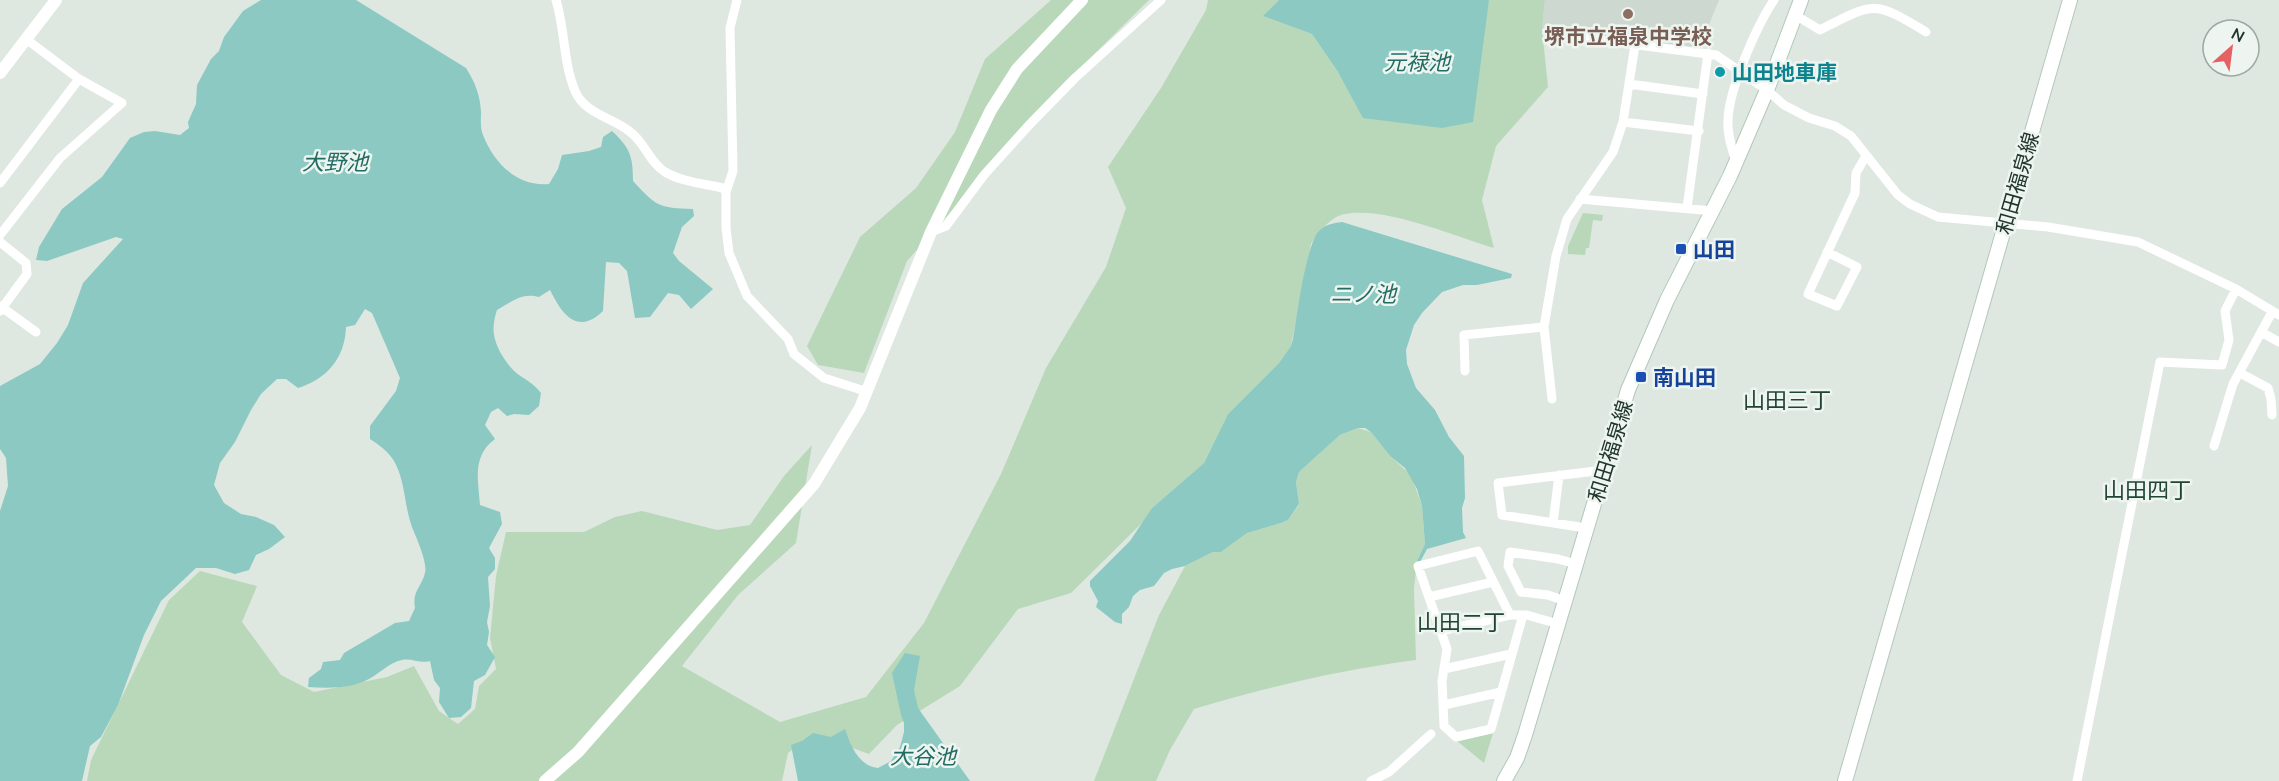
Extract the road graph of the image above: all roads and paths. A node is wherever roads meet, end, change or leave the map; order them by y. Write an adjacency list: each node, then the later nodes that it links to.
1 (56, 0): 13 (street)
2 (556, 0): 27 (street)
3 (737, 0): 27 (street)
4 (1082, 0): 32 (street)
5 (1161, 0): 32 (street)
6 (1774, 0): 16 (street)
7 (1801, 0): 10 (main road, 和田福泉線)
8 (2070, 0): 31 (main road, 和田福泉線)
9 (1881, 4): 10 (street); 11 (street)
10 (1796, 15): 20 (main road, 和田福泉線)
11 (1926, 32)
12 (1567, 36): 14 (street)
13 (26, 39): 17 (street); 18 (street)
14 (1635, 45): 15 (street); 19 (street)
15 (1708, 53): 16 (street); 21 (street)
16 (1741, 71): 20 (street); 25 (street)
17 (0, 73)
18 (79, 79): 26 (street); 33 (street)
19 (1629, 84): 21 (street); 22 (street)
20 (1767, 90): 24 (street); 25 (main road, 和田福泉線)
21 (1703, 94): 23 (street)
22 (1623, 122): 23 (street); 28 (street)
23 (1699, 131): 29 (street)
24 (1866, 156): 31 (street); 35 (street)
25 (1736, 162): 30 (main road, 和田福泉線)
26 (0, 183)
27 (726, 192): 45 (street)
28 (1580, 199): 29 (street); 39 (street)
29 (1687, 208): 30 (street)
30 (1713, 211): 49 (main road, 和田福泉線)
31 (2005, 224): 36 (street); 69 (main road, 和田福泉線)
32 (932, 232): 45 (street)
33 (0, 235)
34 (0, 242): 37 (street)
35 (1827, 252): 35 (street)
36 (2236, 289): 38 (street); 70 (street)
37 (1, 308): 40 (street)
38 (2276, 314): 41 (street)
39 (1544, 327): 43 (street); 46 (street)
40 (36, 332)
41 (2261, 332): 42 (street); 44 (street)
42 (2279, 342)
43 (1466, 371)
44 (2240, 373): 47 (street); 48 (street)
45 (868, 392): 66 (street)
46 (1552, 399)
47 (2272, 415)
48 (2214, 446)
49 (1604, 470): 50 (street); 52 (main road, 和田福泉線)
50 (1559, 475): 51 (street); 51 (street)
51 (1553, 523): 52 (street)
52 (1586, 528): 53 (main road, 和田福泉線)
53 (1576, 564): 56 (main road, 和田福泉線); 56 (street)
54 (1493, 582): 55 (street); 55 (street); 57 (street)
55 (1429, 597): 60 (street)
56 (1564, 601): 59 (main road, 和田福泉線)
57 (1510, 615): 58 (street); 60 (street)
58 (1523, 615): 59 (street); 61 (street)
59 (1557, 624): 68 (main road, 和田福泉線)
60 (1441, 631): 62 (street)
61 (1512, 654): 62 (street); 63 (street)
62 (1444, 669): 64 (street)
63 (1501, 692): 64 (street); 64 (street)
64 (1444, 705)
65 (1431, 735): 67 (street)
66 (545, 781)
67 (1371, 781)
68 (1504, 781)
69 (1845, 781)
70 (2077, 781)

